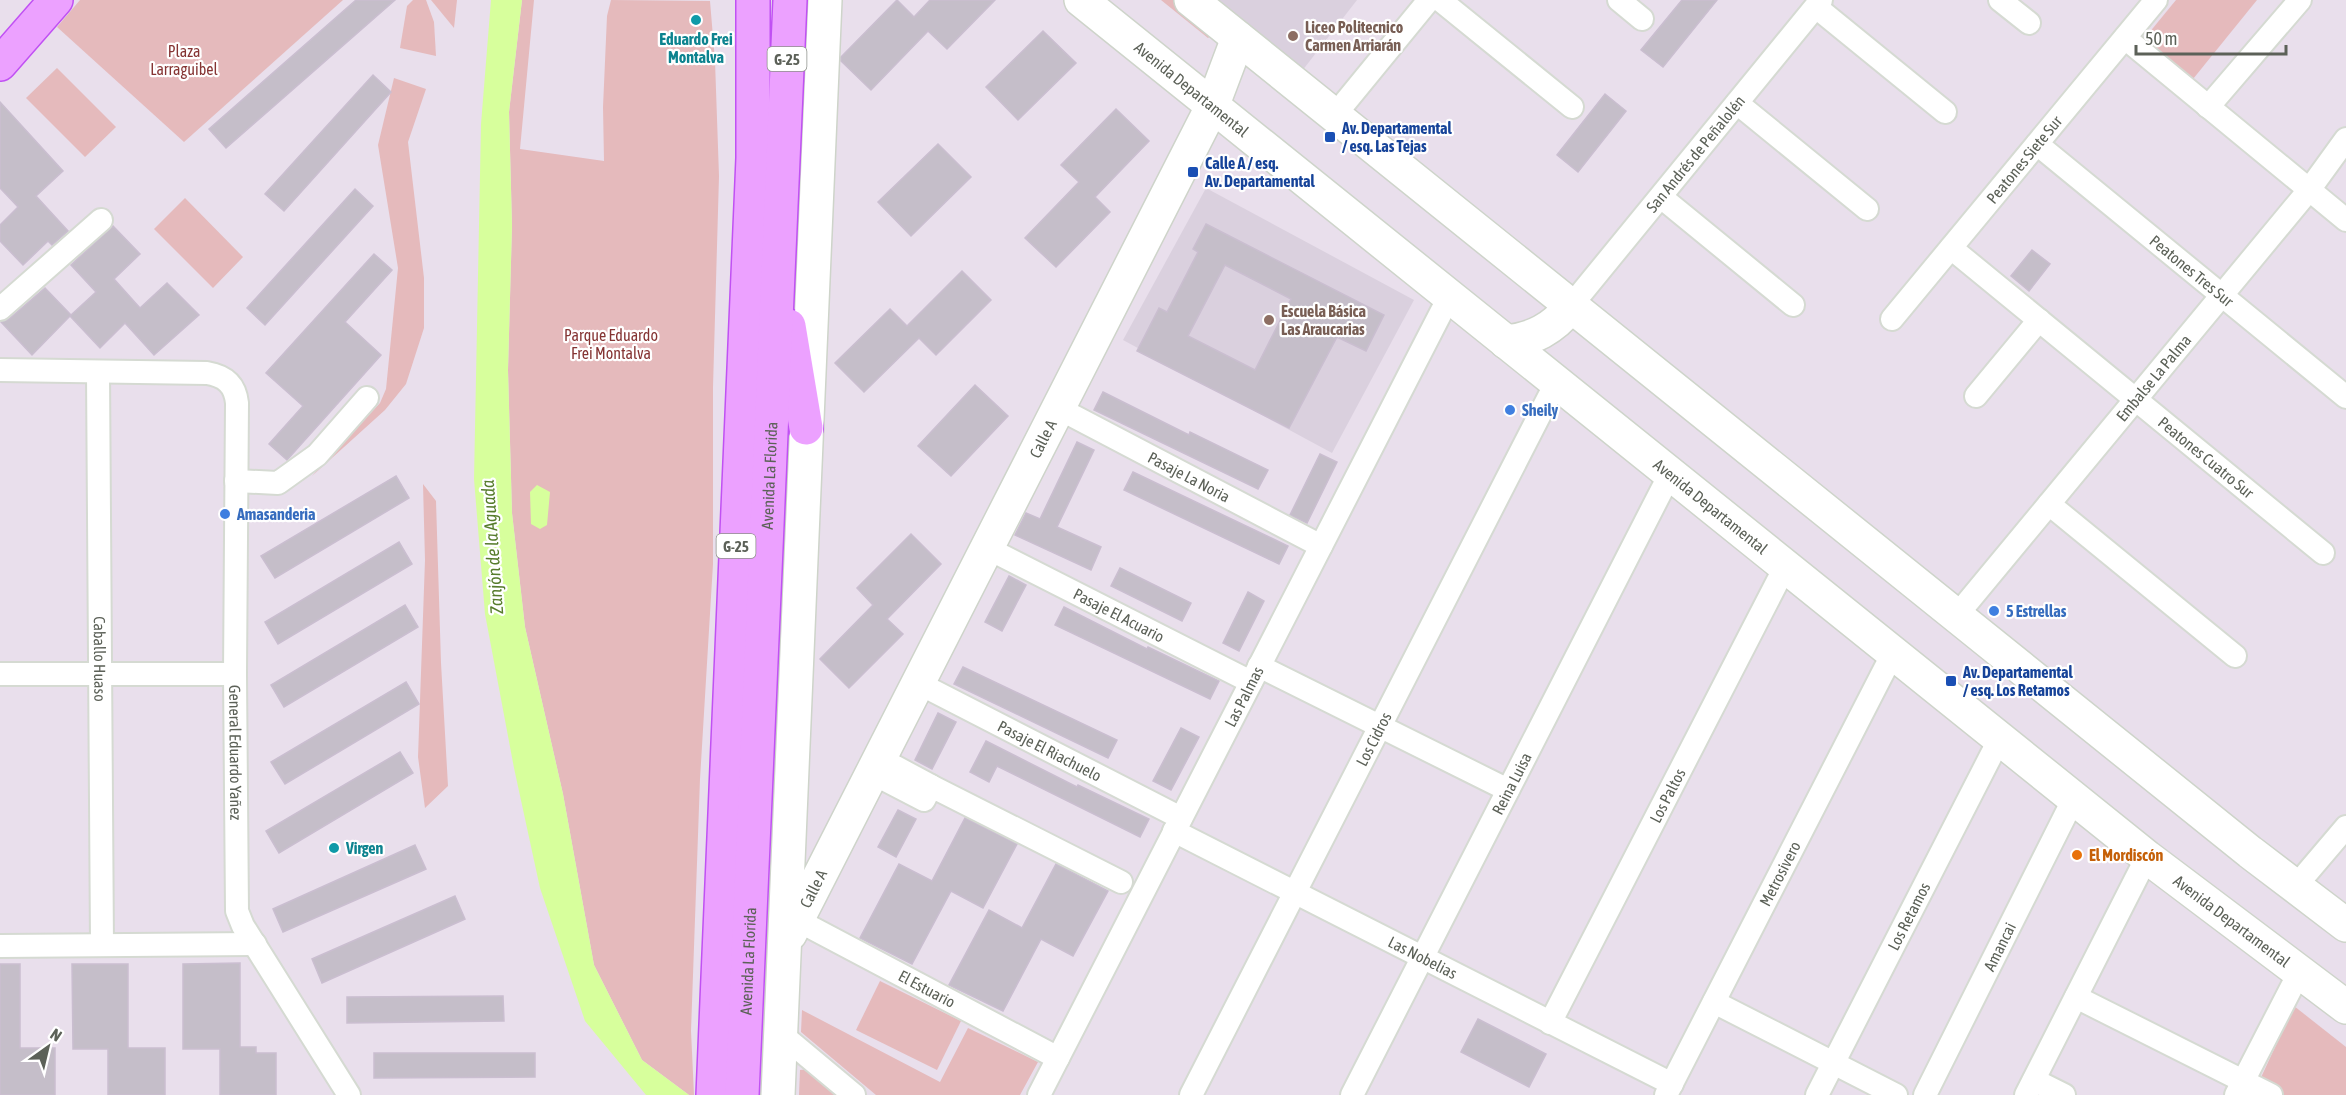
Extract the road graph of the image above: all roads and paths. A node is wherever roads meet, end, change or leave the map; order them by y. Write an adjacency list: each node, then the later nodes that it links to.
1 (56, 0): 18 (main road)
2 (753, 0): 96 (main road, Avenida La Florida / G-25)
3 (790, 0): 33 (main road, Avenida La Florida / G-25)
4 (825, 0): 50 (main road)
5 (1081, 0): 20 (main road, Avenida Departamental)
6 (1191, 0): 16 (main road)
7 (1429, 0): 24 (street)
8 (1440, 0): 21 (street)
9 (1619, 0): 14 (street)
10 (2000, 0): 15 (street)
11 (2156, 0): 17 (street, Peatones Siete Sur)
12 (2300, 0): 22 (street)
13 (1818, 4): 19 (street, San Andrés de Peñalolén); 23 (street)
14 (1642, 19)
15 (2029, 23)
16 (1238, 38): 20 (main road, Calle A); 24 (main road)
17 (2125, 38): 22 (street); 26 (street, Peatones Siete Sur)
18 (0, 64)
19 (1737, 103): 28 (street, San Andrés de Peñalolén); 29 (street)
20 (1212, 107): 35 (main road, Avenida Departamental); 49 (main road, Calle A)
21 (1572, 107)
22 (2208, 107): 27 (street)
23 (1945, 112)
24 (1335, 116): 37 (main road)
25 (2346, 139): 27 (street, Embalse La Palma)
26 (2037, 144): 32 (street, Peatones Siete Sur); 34 (street, Peatones Tres Sur)
27 (2309, 190): 31 (street); 34 (street, Embalse La Palma)
28 (1661, 197): 36 (street); 37 (street, San Andrés de Peñalolén)
29 (1867, 209)
30 (101, 220): 38 (street)
31 (2346, 220)
32 (1951, 248): 39 (street, Peatones Siete Sur); 40 (street, Peatones Cuatro Sur)
33 (777, 262): 50 (main road); 96 (main road, Avenida La Florida / G-25)
34 (2222, 295): 46 (street, Peatones Tres Sur); 48 (street, Embalse La Palma)
35 (1449, 297): 41 (main road, Avenida Departamental); 54 (street, Las Palmas)
36 (1793, 305)
37 (1570, 307): 41 (main road); 58 (main road)
38 (0, 309)
39 (1892, 319)
40 (2039, 320): 45 (street); 48 (street, Peatones Cuatro Sur)
41 (1506, 342): 44 (main road, Avenida Departamental)
42 (0, 370): 43 (street)
43 (98, 373): 52 (street, General Eduardo Yañez); 62 (street, Caballo Huaso)
44 (1556, 383): 51 (main road, Avenida Departamental); 66 (street, Los Cidros)
45 (1976, 396)
46 (2346, 397)
47 (367, 398): 52 (street)
48 (2136, 399): 53 (street, Embalse La Palma); 56 (street, Peatones Cuatro Sur)
49 (1058, 408): 54 (street, Pasaje La Noria); 55 (main road, Calle A)
50 (806, 428): 71 (main road)
51 (1670, 474): 57 (main road, Avenida Departamental); 69 (street, Reina Luisa)
52 (236, 481): 63 (street, General Eduardo Yañez)
53 (2049, 504): 58 (street, Embalse La Palma); 60 (street)
54 (1321, 546): 64 (street, Las Palmas)
55 (987, 548): 64 (street, Pasaje El Acuario); 65 (main road, Calle A)
56 (2323, 553)
57 (1785, 567): 59 (main road, Avenida Departamental); 89 (street, Los Paltos)
58 (1957, 615): 77 (main road)
59 (1893, 653): 67 (main road, Avenida Departamental); 87 (street, Metrosivero)
60 (2235, 656)
61 (0, 674): 62 (street)
62 (100, 674): 63 (street); 82 (street, Caballo Huaso)
63 (235, 674): 81 (street, General Eduardo Yañez)
64 (1255, 674): 66 (street, Pasaje El Acuario); 72 (street, Las Palmas)
65 (918, 683): 68 (main road, Calle A); 72 (street, Pasaje El Riachuelo)
66 (1381, 725): 69 (street, Pasaje El Acuario); 78 (street, Los Cidros)
67 (2000, 738): 70 (main road, Avenida Departamental); 92 (street, Los Retamos)
68 (876, 766): 74 (main road, Calle A); 76 (street)
69 (1508, 790): 84 (street, Reina Luisa)
70 (2074, 798): 75 (main road, Avenida Departamental); 105 (street, Amancai)
71 (790, 825): 74 (main road); 80 (main road)
72 (1178, 825): 78 (street, Las Nobelias); 91 (street, Las Palmas)
73 (2346, 827): 77 (street)
74 (840, 835): 80 (main road, Calle A)
75 (2147, 857): 85 (main road, Avenida Departamental); 86 (street)
76 (1121, 882)
77 (2295, 887): 79 (main road)
78 (1295, 893): 84 (street, Las Nobelias); 101 (street, Los Cidros)
79 (2346, 925)
80 (791, 931): 90 (main road); 91 (street, El Estuario)
81 (255, 944): 82 (street); 97 (street, General Eduardo Yañez)
82 (102, 945): 83 (street)
83 (0, 946)
84 (1422, 958): 89 (street, Las Nobelias); 102 (street, Reina Luisa)
85 (2299, 973): 88 (main road, Avenida Departamental); 94 (street)
86 (2076, 997): 93 (street); 94 (street)
87 (1714, 1002): 92 (street); 95 (street, Metrosivero)
88 (2346, 1007)
89 (1550, 1023): 95 (street, Las Nobelias)
90 (781, 1034): 98 (main road); 99 (street)
91 (1058, 1058): 100 (street, Las Palmas)
92 (1833, 1063): 103 (street, Los Retamos); 104 (street)
93 (2030, 1087): 106 (street)
94 (2240, 1088): 107 (street)
95 (1669, 1090)
96 (723, 1094)
97 (349, 1095)
98 (778, 1095)
99 (854, 1095)
100 (1039, 1095)
101 (1191, 1095)
102 (1352, 1095)
103 (1817, 1095)
104 (1896, 1095)
105 (1924, 1095)
106 (2064, 1095)
107 (2271, 1095)

